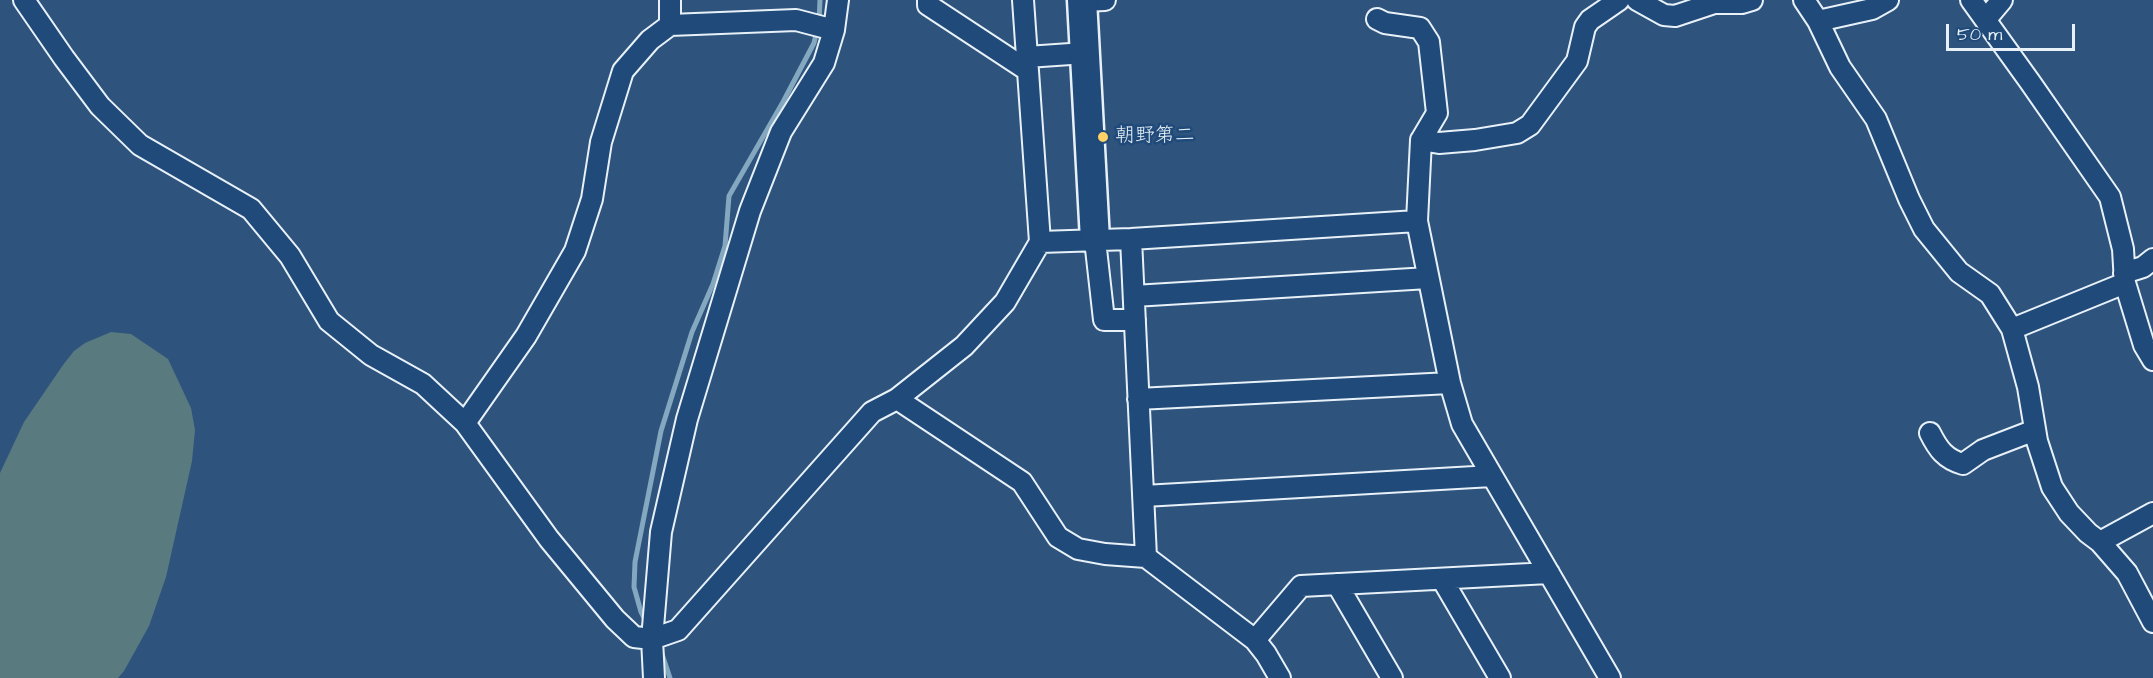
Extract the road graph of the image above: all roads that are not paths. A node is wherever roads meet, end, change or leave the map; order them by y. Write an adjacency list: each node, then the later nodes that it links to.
1 (24, 0): 36 (street)
2 (670, 0): 17 (street)
3 (838, 0): 18 (street)
4 (928, 0): 20 (street)
5 (1023, 0): 20 (street)
6 (1089, 0): 19 (street)
7 (1619, 0): 21 (street)
8 (1637, 0): 9 (street)
9 (1752, 0)
10 (1804, 0): 16 (street)
11 (1888, 0): 16 (street)
12 (1971, 0): 15 (street)
13 (2002, 0): 15 (street)
14 (1377, 19): 21 (street)
15 (1986, 19): 28 (street)
16 (1818, 21): 31 (street)
17 (670, 25): 18 (street); 36 (street)
18 (834, 30): 48 (street)
19 (1085, 53): 20 (street); 24 (street)
20 (1027, 63): 25 (street)
21 (1421, 140): 22 (street)
22 (1417, 221): 23 (street); 27 (street)
23 (1131, 239): 24 (street); 29 (street)
24 (1095, 240): 25 (street); 30 (street)
25 (1040, 242): 34 (street)
26 (2153, 259): 28 (street)
27 (1428, 278): 29 (street); 33 (street)
28 (2124, 278): 31 (street); 32 (street)
29 (1134, 296): 30 (street)
30 (1135, 320): 35 (street)
31 (2012, 329): 37 (street)
32 (2153, 360)
33 (1450, 382): 35 (street); 39 (street)
34 (897, 399): 43 (street); 48 (street)
35 (1138, 399): 40 (street)
36 (465, 423): 48 (street)
37 (2035, 430): 38 (street); 42 (street)
38 (1930, 433)
39 (1492, 476): 40 (street); 44 (street)
40 (1144, 496): 43 (street)
41 (2153, 513): 42 (street)
42 (2100, 542): 47 (street)
43 (1146, 557): 49 (street)
44 (1549, 573): 45 (street); 54 (street)
45 (1442, 579): 46 (street); 53 (street)
46 (1337, 584): 49 (street); 52 (street)
47 (2153, 622)
48 (652, 639): 50 (street)
49 (1255, 640): 51 (street)
50 (654, 678)
51 (1280, 678)
52 (1392, 678)
53 (1500, 678)
54 (1610, 678)

